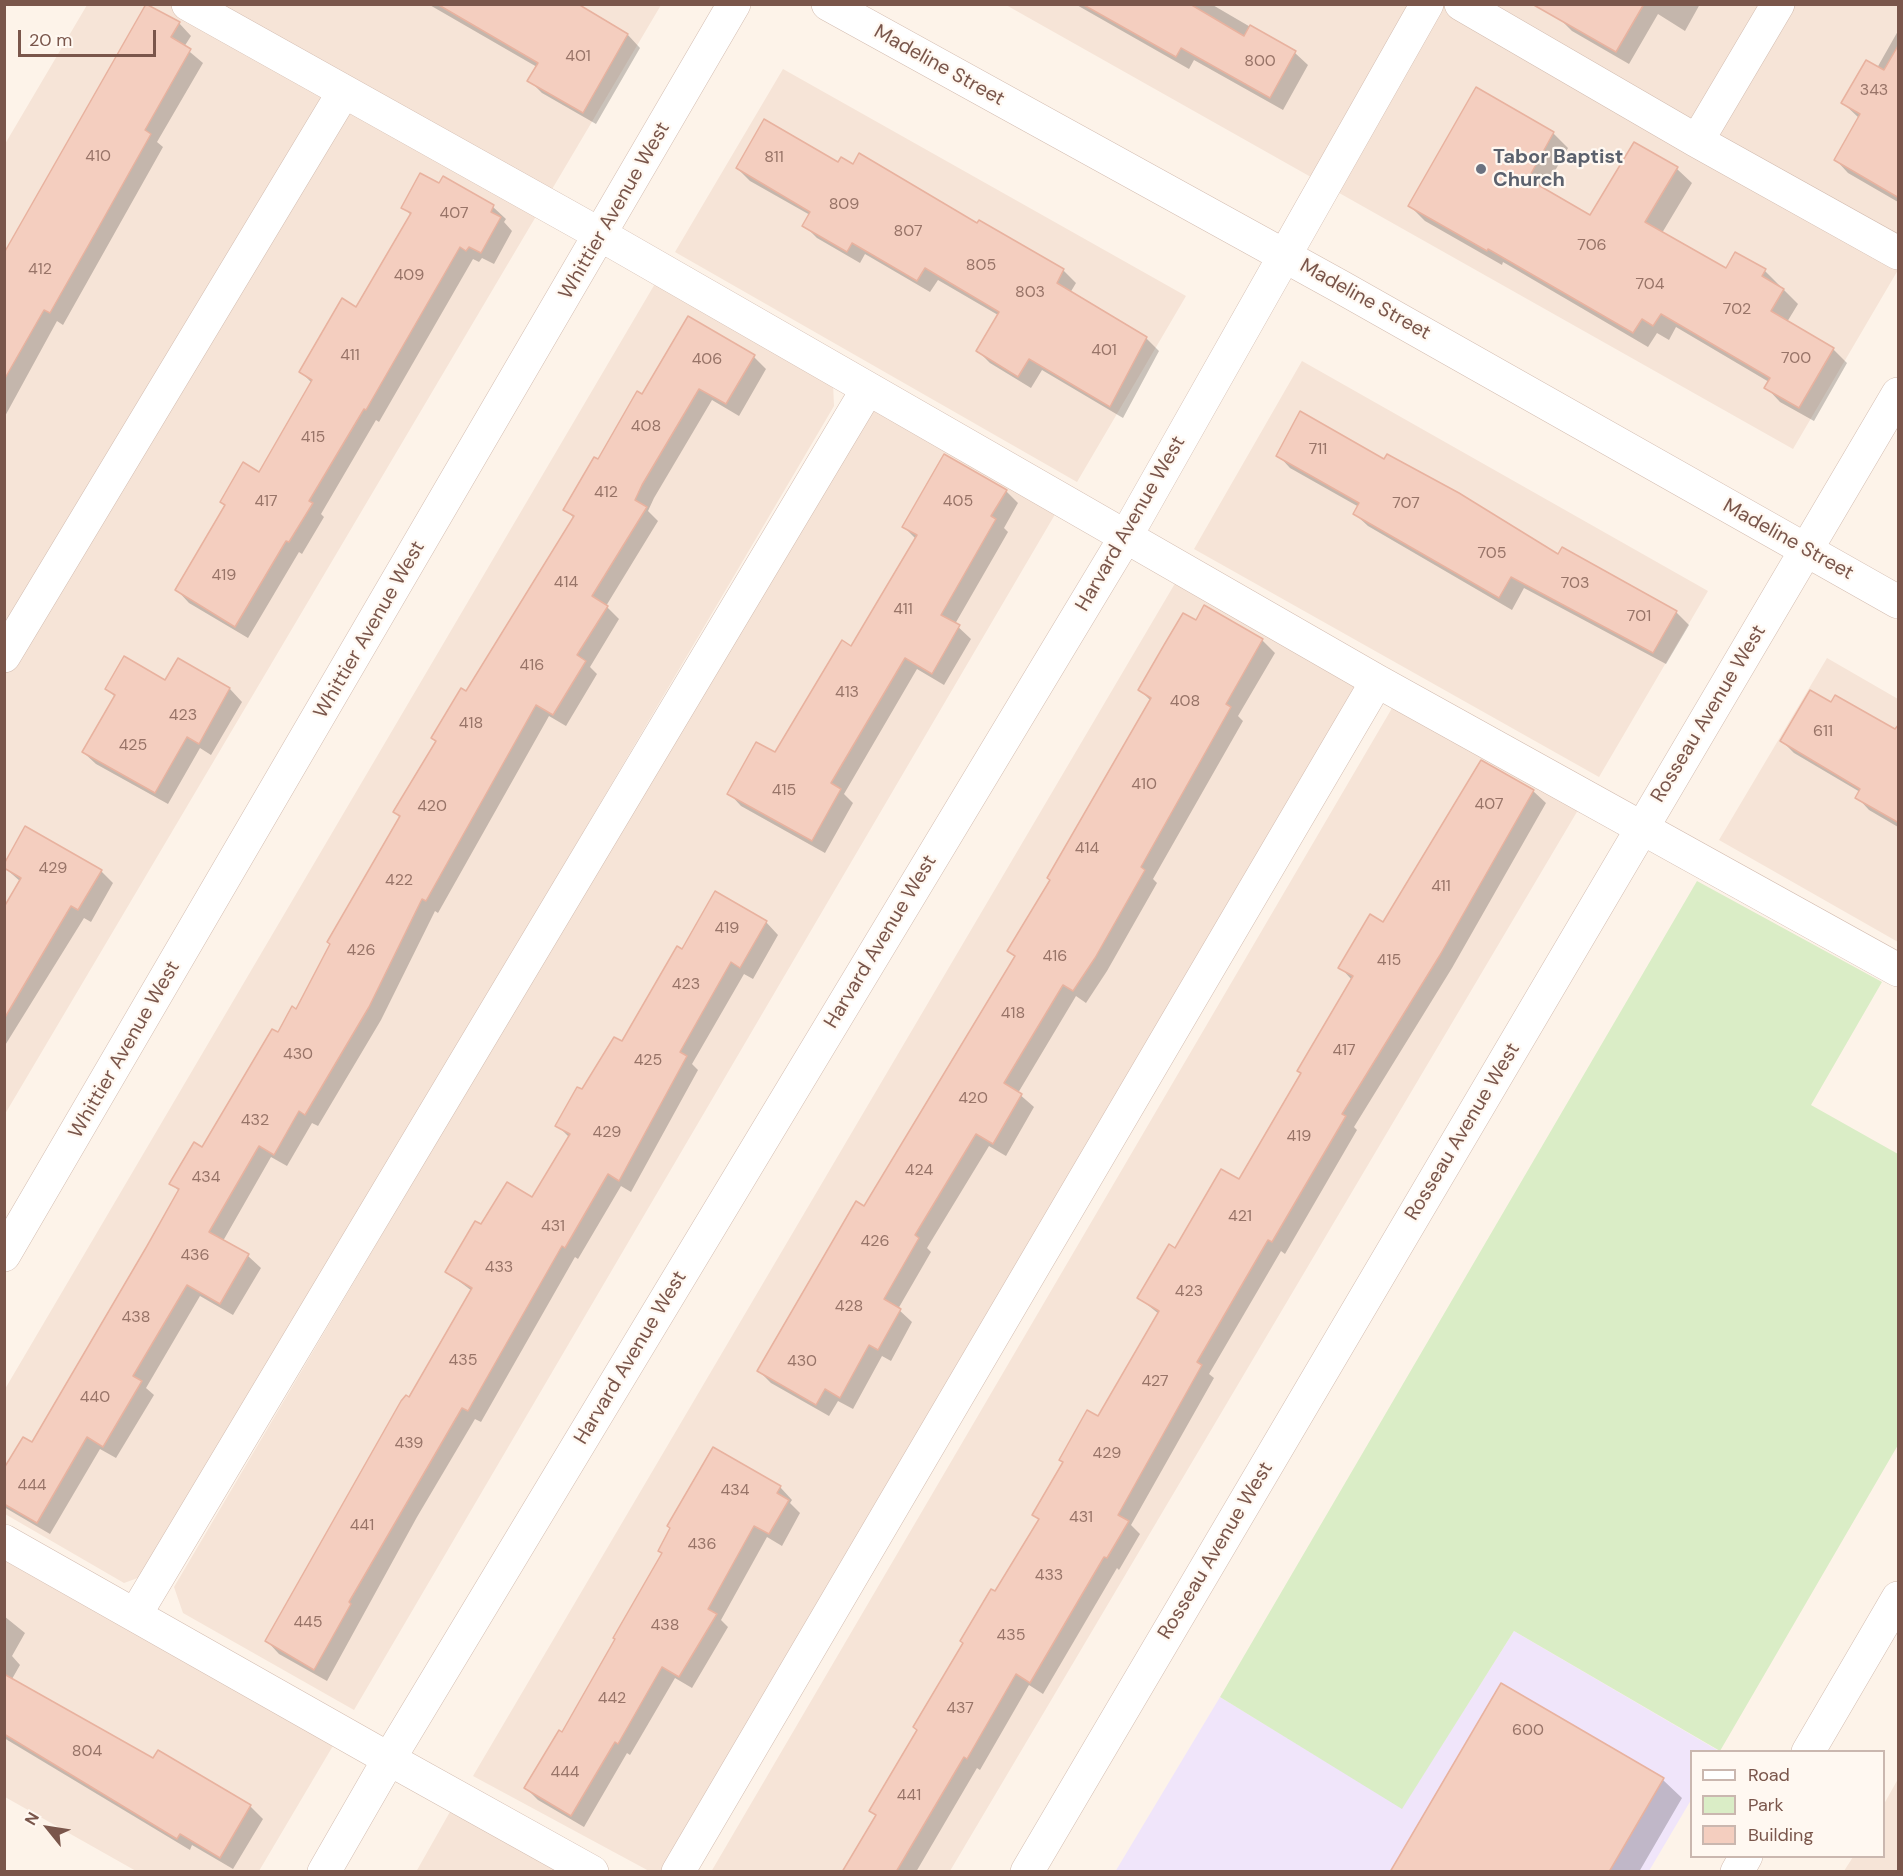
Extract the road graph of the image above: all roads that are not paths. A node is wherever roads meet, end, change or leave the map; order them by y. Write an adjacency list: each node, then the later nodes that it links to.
1 (189, 4): 7 (street)
2 (734, 4): 9 (street, Whittier Avenue West)
3 (828, 4): 11 (street, Madeline Street)
4 (1427, 4): 11 (street, Harvard Avenue West)
5 (1461, 4): 8 (street)
6 (1778, 4): 8 (street)
7 (343, 93): 9 (street); 17 (street)
8 (1697, 141): 10 (street)
9 (601, 235): 12 (street); 21 (street, Whittier Avenue West)
10 (1899, 253)
11 (1283, 255): 14 (street, Harvard Avenue West); 15 (street, Madeline Street)
12 (867, 390): 14 (street); 24 (street)
13 (1899, 394): 15 (street, Rosseau Avenue West)
14 (1126, 536): 18 (street); 26 (street, Harvard Avenue West)
15 (1806, 550): 16 (street, Madeline Street); 19 (street, Rosseau Avenue West)
16 (1899, 602)
17 (4, 656)
18 (1377, 681): 19 (street); 30 (street)
19 (1642, 828): 20 (street); 31 (street, Rosseau Avenue West)
20 (1899, 970)
21 (4, 1255)
22 (4, 1541): 24 (street)
23 (1899, 1598): 25 (street)
24 (135, 1615): 26 (street)
25 (1809, 1750)
26 (389, 1760): 28 (street, Harvard Avenue West); 29 (street)
27 (1745, 1858): 32 (street)
28 (324, 1872)
29 (592, 1872)
30 (678, 1872)
31 (1027, 1872)
32 (1737, 1872)

